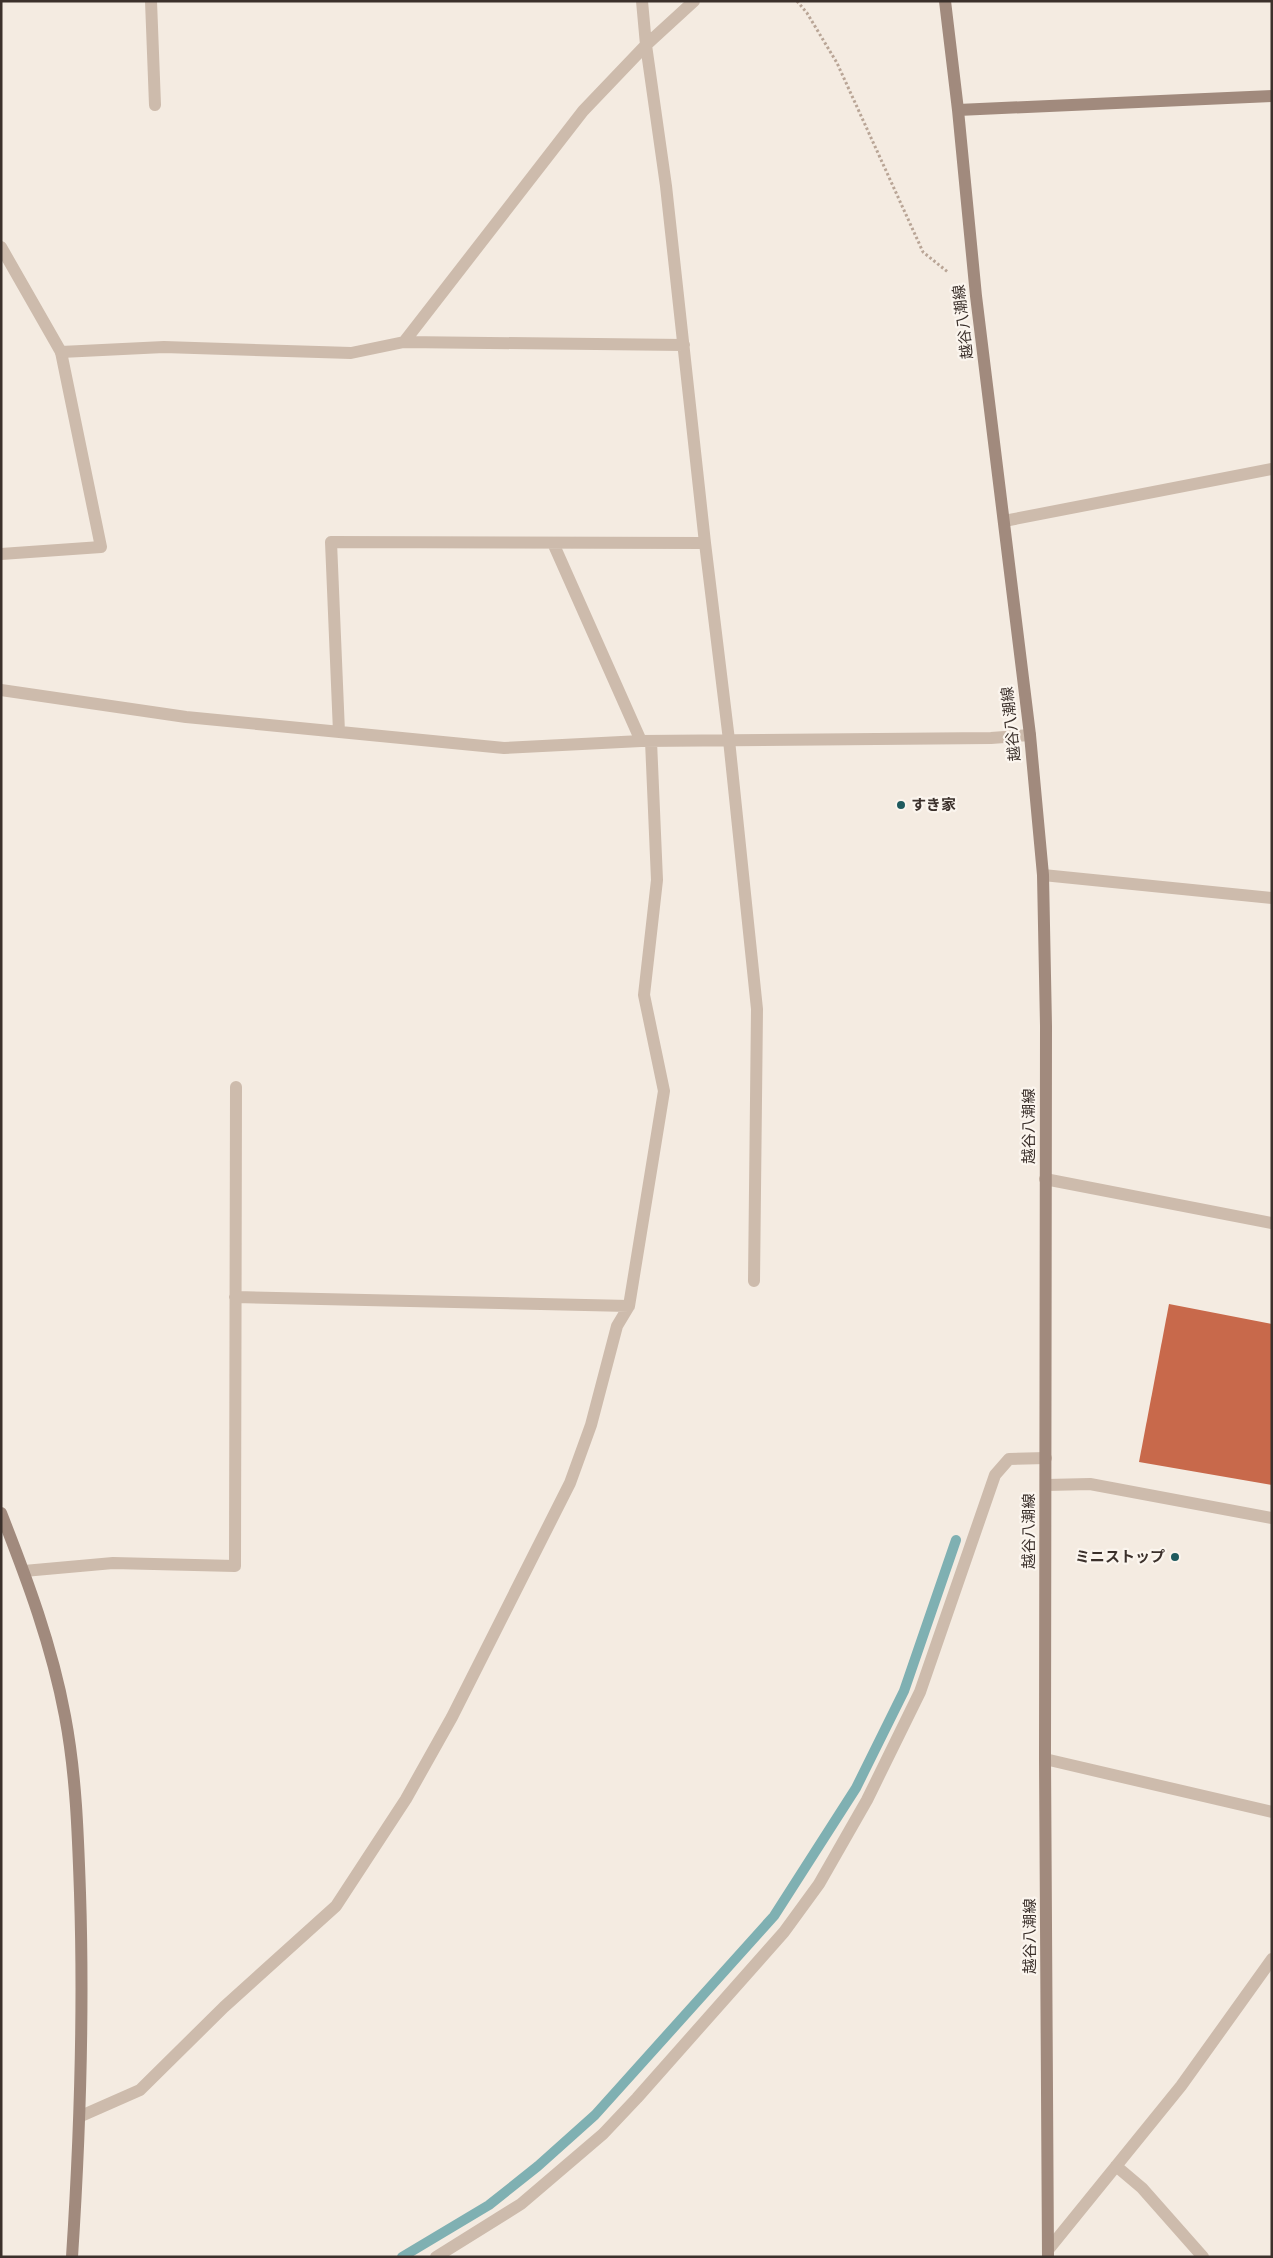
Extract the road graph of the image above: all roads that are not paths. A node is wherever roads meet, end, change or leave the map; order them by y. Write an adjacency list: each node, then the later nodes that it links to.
1 (151, 1): 7 (street)
2 (642, 1): 5 (street)
3 (694, 1): 5 (street)
4 (945, 1): 8 (main road, 越谷八潮線)
5 (646, 45): 10 (street); 11 (street)
6 (1272, 96): 8 (main road)
7 (155, 105)
8 (958, 110): 14 (main road, 越谷八潮線)
9 (1, 247): 12 (street)
10 (404, 342): 11 (street); 12 (street)
11 (684, 345): 16 (street)
12 (61, 352): 17 (street)
13 (1272, 468): 14 (street)
14 (1004, 521): 20 (main road, 越谷八潮線)
15 (553, 543): 16 (street); 19 (street); 22 (street)
16 (705, 543): 21 (street)
17 (1, 554)
18 (1, 690): 19 (street)
19 (339, 732): 22 (street)
20 (1030, 735): 21 (street); 23 (main road, 越谷八潮線)
21 (730, 740): 22 (street); 28 (street)
22 (646, 741): 30 (street)
23 (1043, 875): 24 (street); 26 (main road, 越谷八潮線)
24 (1272, 898)
25 (236, 1088): 29 (street)
26 (1045, 1179): 27 (street); 31 (main road, 越谷八潮線)
27 (1272, 1223)
28 (754, 1281)
29 (235, 1297): 30 (street); 35 (street)
30 (629, 1306): 39 (street)
31 (1046, 1458): 32 (main road, 越谷八潮線); 43 (street)
32 (1046, 1485): 34 (street); 36 (main road, 越谷八潮線)
33 (1, 1514): 35 (main road)
34 (1272, 1518)
35 (24, 1571): 39 (main road)
36 (1045, 1759): 37 (street); 41 (main road, 越谷八潮線)
37 (1272, 1812)
38 (1272, 1959): 40 (street)
39 (81, 2116): 42 (main road)
40 (1116, 2166): 41 (street); 44 (street)
41 (1048, 2253)
42 (72, 2257)
43 (436, 2257)
44 (1203, 2257)

